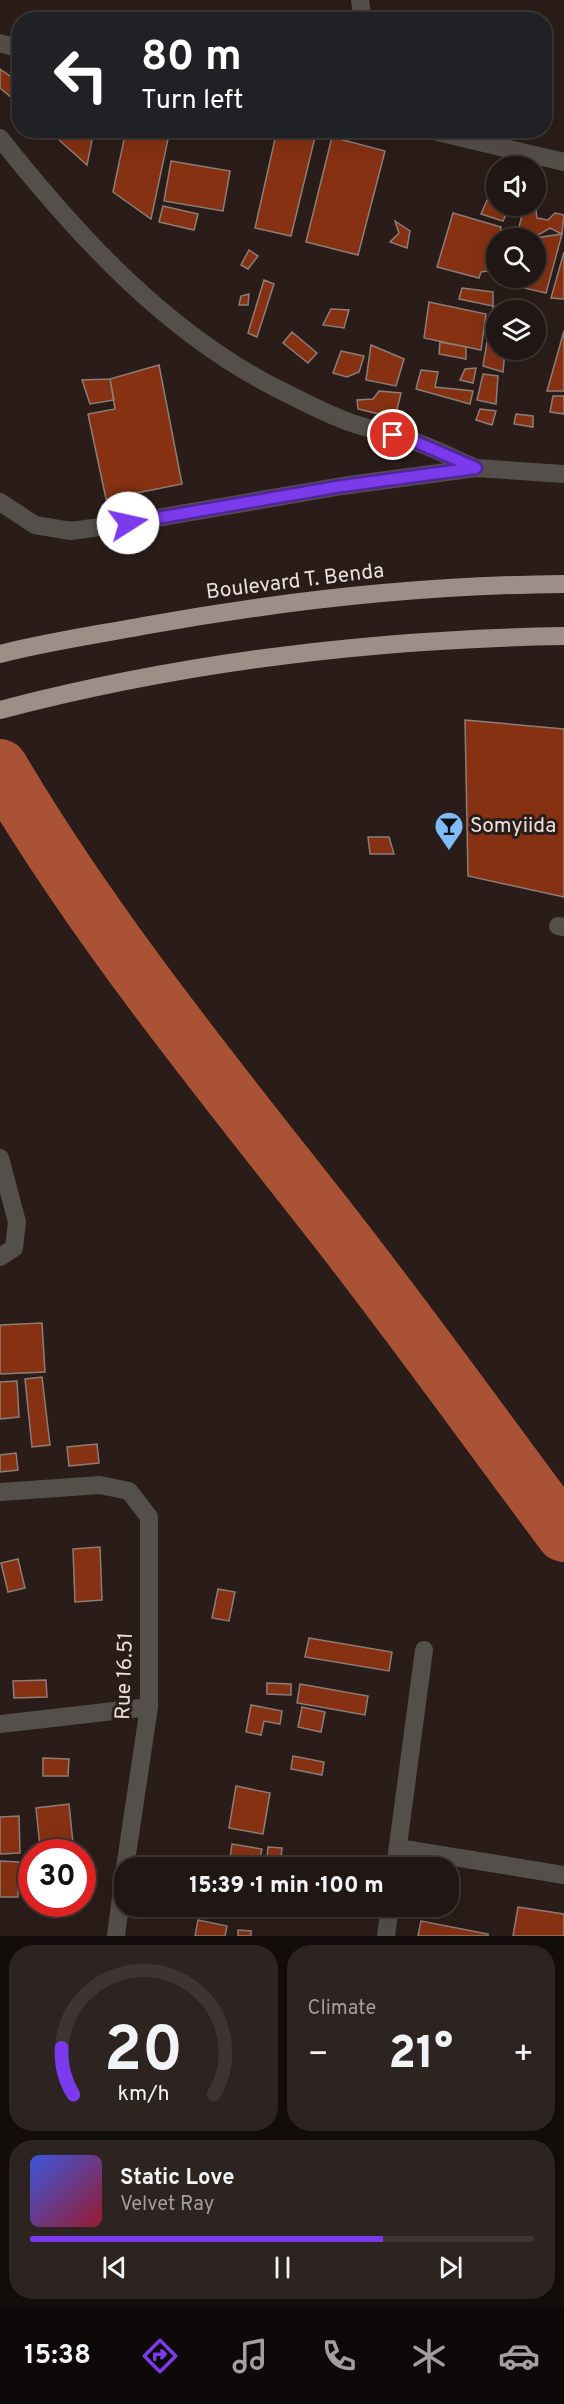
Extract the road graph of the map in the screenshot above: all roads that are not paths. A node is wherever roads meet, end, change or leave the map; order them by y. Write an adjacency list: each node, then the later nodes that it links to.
1 (0, 138): 4 (street)
2 (463, 138): 3 (street)
3 (564, 162)
4 (476, 468): 5 (street); 6 (street)
5 (564, 474)
6 (0, 502)
7 (564, 584): 9 (highway, Boulevard T. Benda)
8 (564, 636): 10 (highway)
9 (0, 654)
10 (0, 710)
11 (0, 1158): 12 (street)
12 (0, 1257)
13 (0, 1492): 15 (street, Rue 16.51)
14 (424, 1650): 17 (street)
15 (149, 1707): 16 (street); 18 (street, Rue 16.51)
16 (0, 1724)
17 (398, 1848): 19 (street); 20 (street)
18 (127, 1857)
19 (397, 1857)
20 (564, 1875)
21 (118, 1917): 23 (street)
22 (389, 1917): 24 (street)
23 (116, 1936)
24 (386, 1936)

